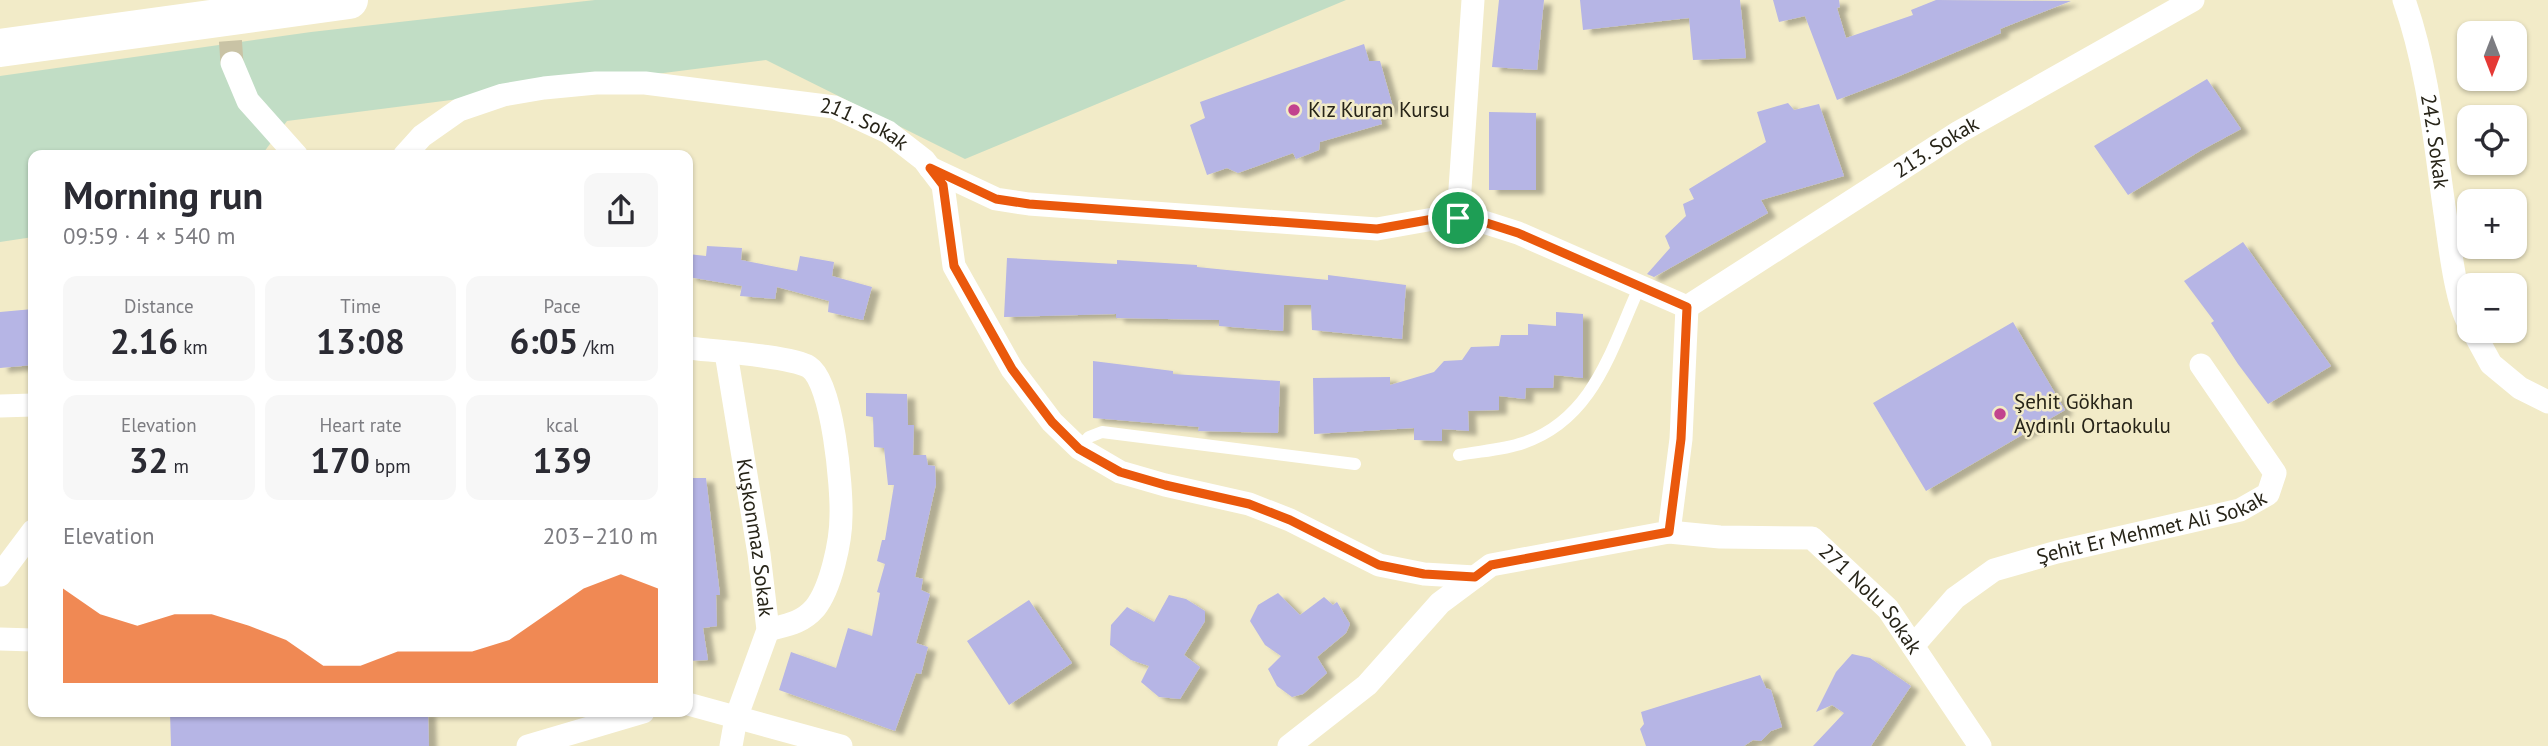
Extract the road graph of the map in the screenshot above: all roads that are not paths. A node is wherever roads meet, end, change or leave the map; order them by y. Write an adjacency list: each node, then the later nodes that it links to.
1 (349, 0): 5 (highway)
2 (1473, 0): 10 (street)
3 (2193, 0): 13 (street, 213. Sokak)
4 (2404, 0): 11 (street, 242. Sokak)
5 (0, 48)
6 (232, 63): 7 (street)
7 (292, 150)
8 (409, 150): 9 (street, 211. Sokak)
9 (930, 168): 10 (street, 211. Sokak); 21 (street)
10 (1458, 218): 12 (street, 211. Sokak)
11 (2457, 279)
12 (1639, 288): 13 (street, 211. Sokak); 22 (lane)
13 (1687, 307): 24 (street)
14 (2480, 343): 18 (street)
15 (693, 349): 16 (street)
16 (726, 353): 28 (street, Kuşkonmaz Sokak); 28 (street)
17 (2201, 365): 31 (street, Şehit Er Mehmet Ali Sokak)
18 (2548, 402)
19 (28, 405): 20 (street)
20 (0, 406)
21 (1079, 449): 23 (lane); 27 (street)
22 (1459, 454)
23 (1355, 464)
24 (1669, 532): 27 (street, 271 Nolu Sokak); 31 (street, 271 Nolu Sokak)
25 (28, 538): 26 (street)
26 (0, 575)
27 (1475, 577): 38 (street, 271 Nolu Sokak)
28 (768, 630): 34 (street, Kuşkonmaz Sokak)
29 (0, 639): 30 (street)
30 (28, 640)
31 (1913, 646): 39 (street, 271 Nolu Sokak)
32 (693, 705): 34 (street)
33 (626, 717): 35 (street)
34 (736, 718): 36 (street, Kuşkonmaz Sokak); 37 (street)
35 (528, 746)
36 (732, 746)
37 (841, 746)
38 (1289, 746)
39 (1980, 746)

